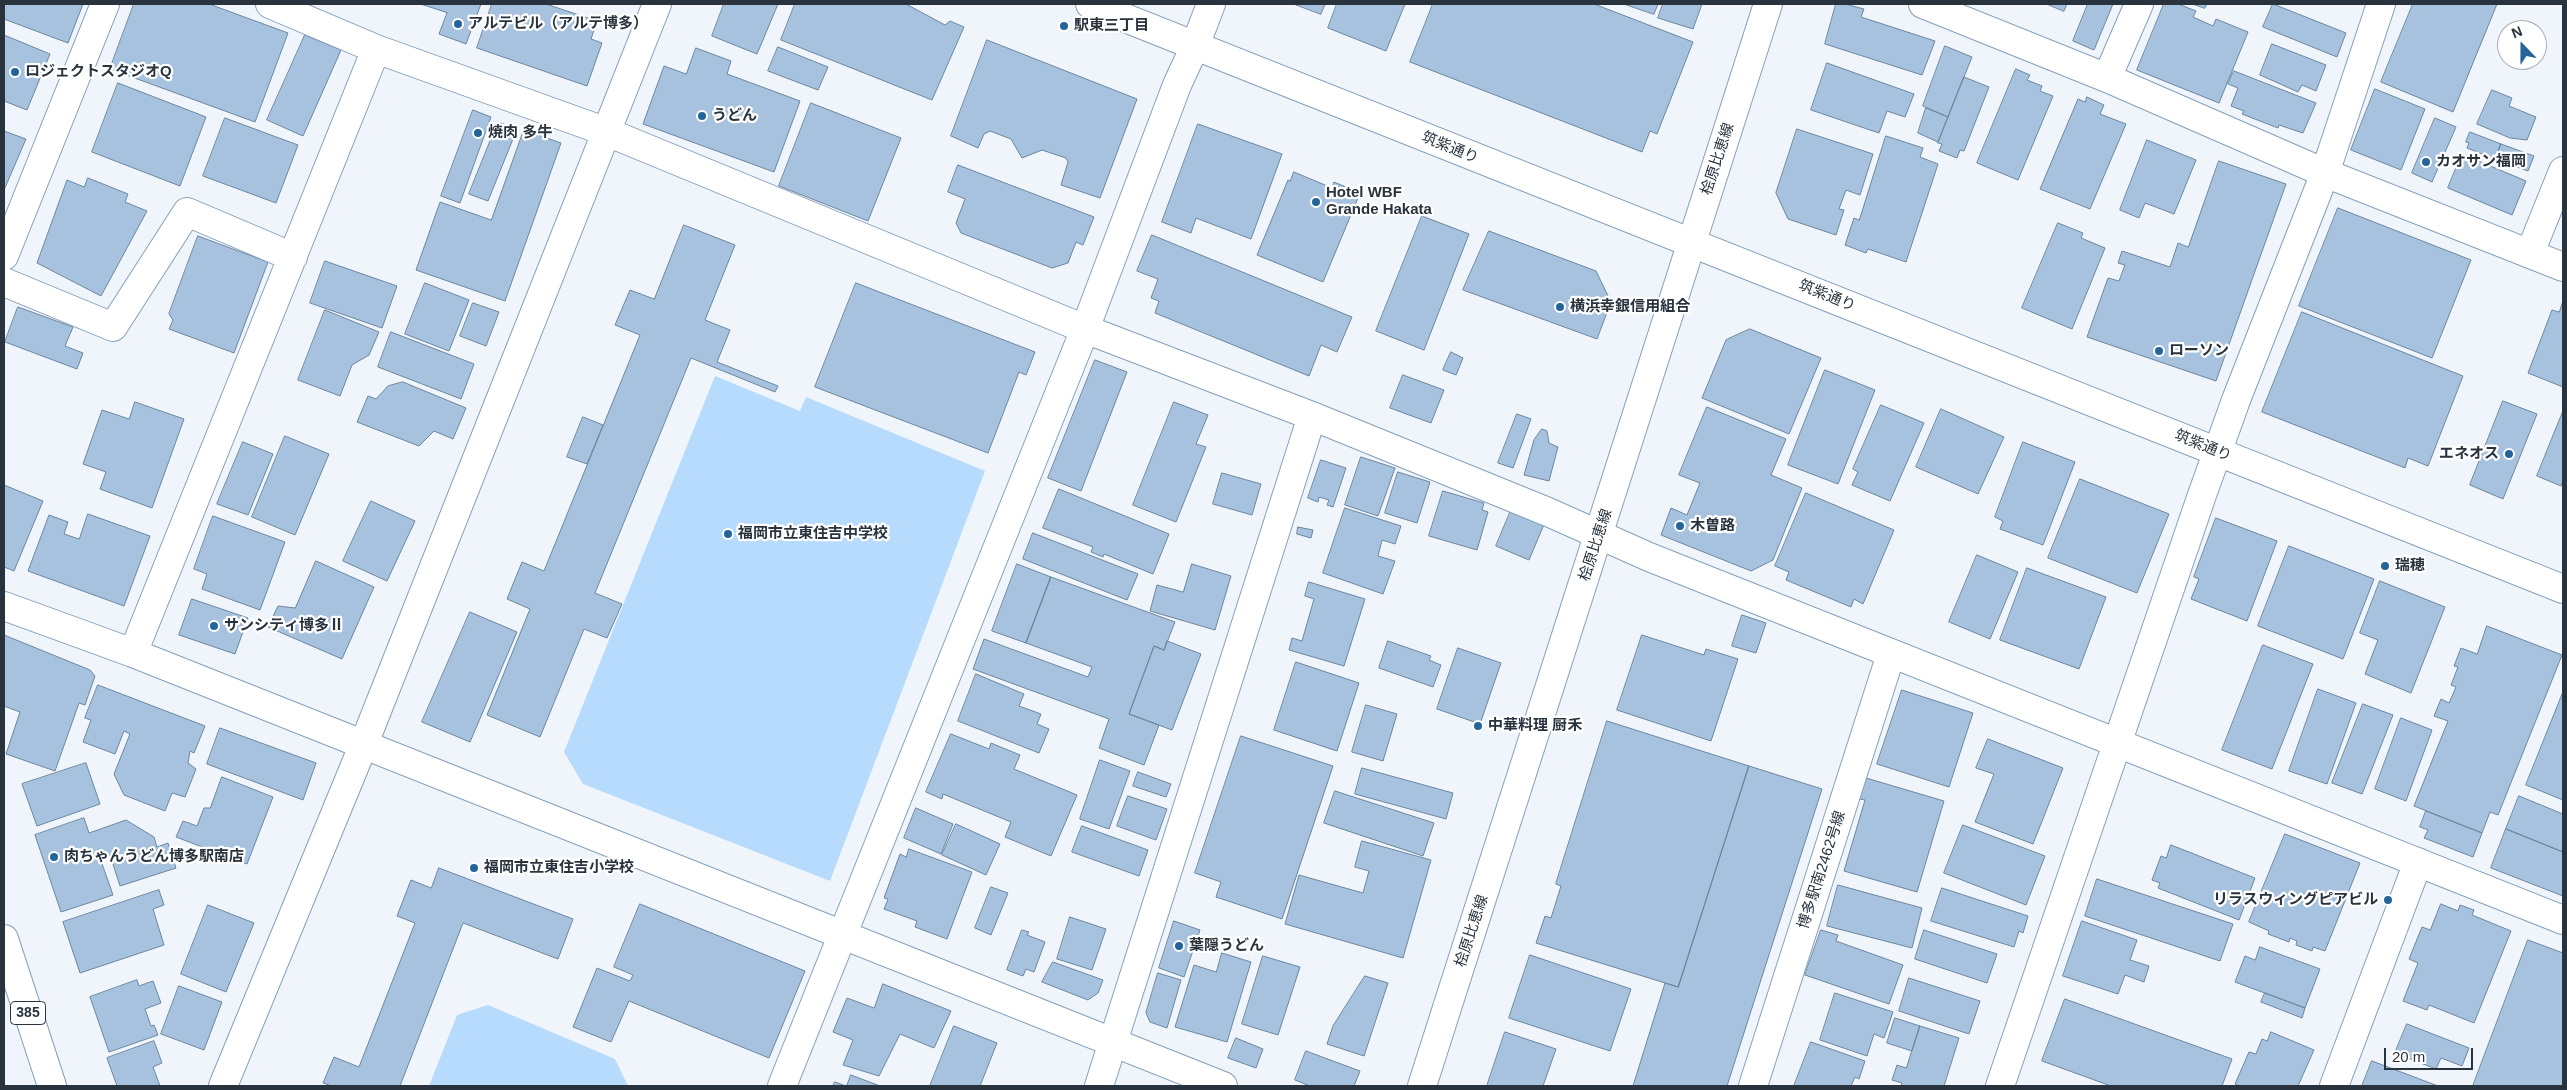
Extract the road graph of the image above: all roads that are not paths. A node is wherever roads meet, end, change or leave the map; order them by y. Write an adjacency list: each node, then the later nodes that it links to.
1 (105, 4): 18 (main road)
2 (270, 4): 11 (main road)
3 (657, 4): 13 (main road)
4 (1090, 4): 10 (main road, 筑紫通り)
5 (1211, 4): 10 (main road)
6 (1768, 4): 16 (main road, 桧原比恵線)
7 (1923, 4): 12 (main road)
8 (2139, 4): 12 (main road)
9 (2381, 4): 15 (main road)
10 (1195, 46): 16 (main road, 筑紫通り); 22 (main road)
11 (376, 49): 13 (main road); 19 (main road)
12 (2107, 78): 15 (main road)
13 (607, 132): 22 (main road); 31 (main road)
14 (2563, 171): 17 (main road)
15 (2325, 174): 17 (main road); 24 (main road)
16 (1692, 243): 24 (main road, 筑紫通り); 25 (main road, 桧原比恵線)
17 (2530, 253): 20 (main road)
18 (4, 256)
19 (293, 257): 21 (main road); 28 (main road)
20 (2563, 267)
21 (4, 282)
22 (1085, 329): 23 (main road); 34 (main road)
23 (1312, 416): 25 (main road); 36 (main road)
24 (2217, 453): 26 (main road, 筑紫通り); 30 (main road)
25 (1600, 535): 29 (main road); 42 (main road, 桧原比恵線)
26 (2563, 590)
27 (4, 606): 28 (main road)
28 (133, 653): 31 (main road)
29 (1891, 654): 30 (main road); 43 (main road, 博多駅南2462号線)
30 (2119, 742): 32 (main road); 44 (main road)
31 (363, 746): 34 (main road); 38 (main road)
32 (2418, 862): 33 (main road); 45 (main road)
33 (2563, 920)
34 (842, 934): 36 (main road); 39 (main road)
35 (4, 940): 37 (main road, 385)
36 (1113, 1042): 40 (main road); 41 (main road)
37 (52, 1086)
38 (223, 1086)
39 (782, 1086)
40 (1099, 1086)
41 (1223, 1086)
42 (1422, 1086)
43 (1753, 1086)
44 (2000, 1086)
45 (2334, 1086)

